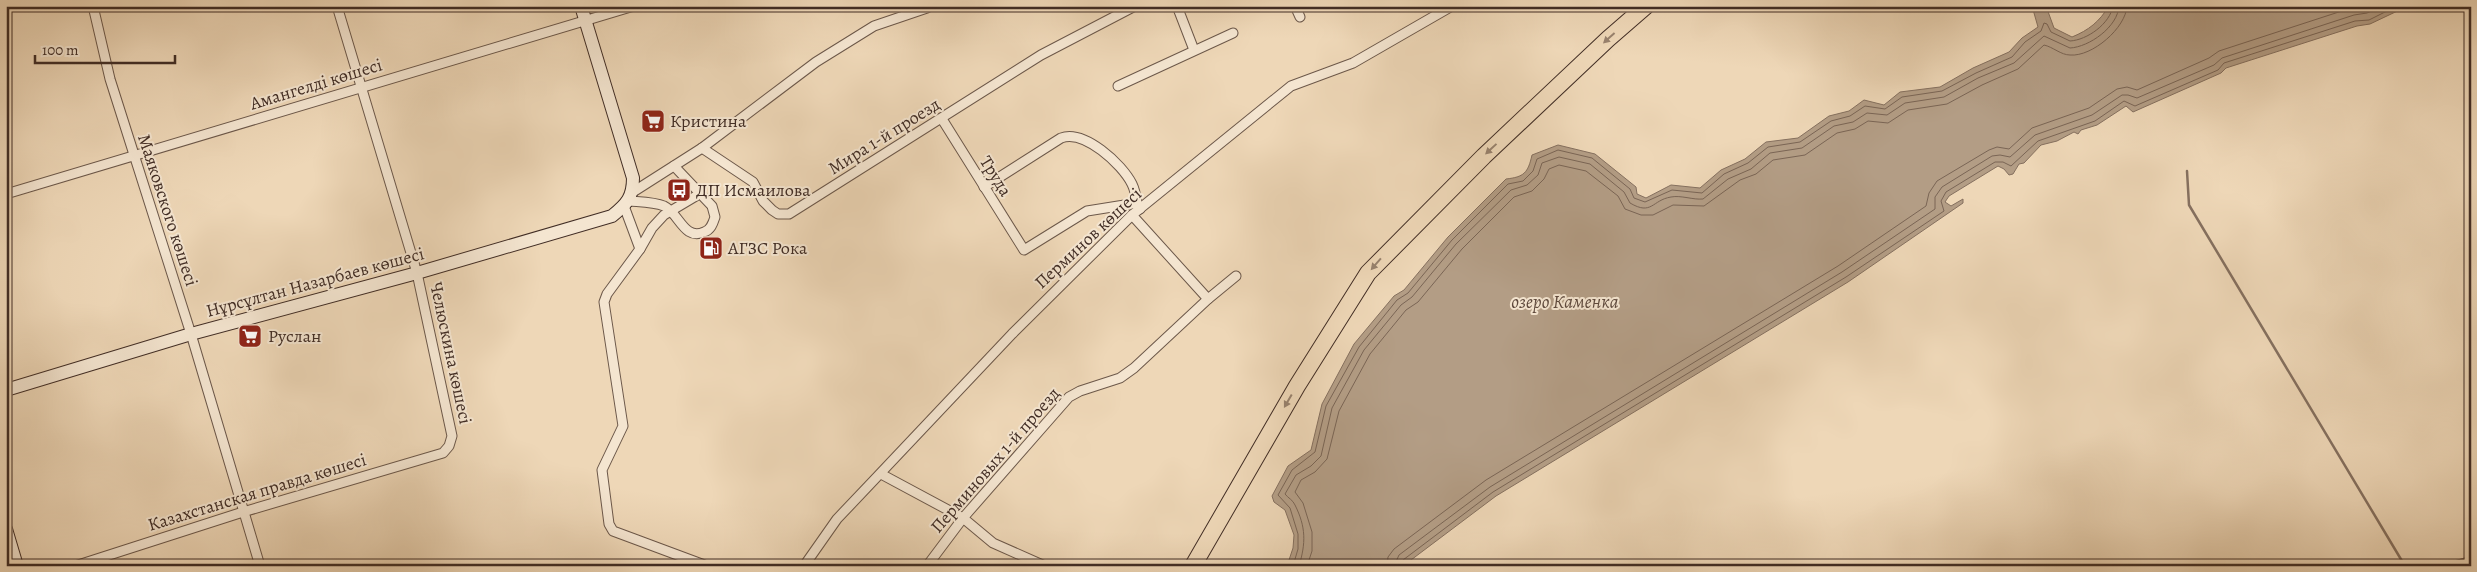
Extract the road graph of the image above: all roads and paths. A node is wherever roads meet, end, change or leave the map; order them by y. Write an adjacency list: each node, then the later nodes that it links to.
1 (93, 6): 19 (street, Маяковского көшесі)
2 (336, 6): 16 (street, Челюскина көшесі)
3 (581, 6): 12 (street)
4 (634, 6): 12 (street, Амангелді көшесі)
5 (1135, 6): 17 (street, Мира 1-й проезд)
6 (1177, 6): 14 (street)
7 (1295, 6): 11 (street)
8 (1452, 6): 25 (street, Перминов көшесі)
9 (1646, 6): 46 (highway, one-way to 46)
10 (927, 8): 18 (street, Нұрсұлтан Назарбаев көшесі)
11 (1300, 17)
12 (585, 21): 16 (street, Амангелді көшесі); 24 (street)
13 (1232, 33): 14 (street)
14 (1194, 50): 15 (street)
15 (1118, 86)
16 (361, 88): 19 (street, Амангелді көшесі); 29 (street, Челюскина көшесі)
17 (942, 119): 18 (street, Мира 1-й проезд); 21 (street, Труда)
18 (702, 148): 20 (street, Нұрсұлтан Назарбаев көшесі)
19 (133, 156): 23 (street, Амангелді көшесі); 32 (street, Маяковского көшесі)
20 (674, 166): 22 (street); 24 (street, Нұрсұлтан Назарбаев көшесі)
21 (984, 187): 25 (street, Труда); 25 (street)
22 (701, 193): 26 (street); 26 (street)
23 (6, 194)
24 (629, 200): 26 (street); 28 (street); 29 (street, Нұрсұлтан Назарбаев көшесі)
25 (1138, 206): 27 (street, Перминов көшесі)
26 (671, 210): 28 (street)
27 (1132, 215): 31 (street); 35 (street, Перминов көшесі)
28 (640, 249): 42 (street)
29 (417, 273): 32 (street, Нұрсұлтан Назарбаев көшесі); 34 (street, Челюскина көшесі)
30 (1236, 276): 31 (street, Перминовых 1-й проезд)
31 (1208, 298): 37 (street, Перминовых 1-й проезд)
32 (191, 334): 33 (street, Нұрсұлтан Назарбаев көшесі); 36 (street, Маяковского көшесі)
33 (6, 390)
34 (448, 448): 36 (street, Казахстанская правда көшесі)
35 (881, 474): 37 (street); 43 (street, Перминов көшесі)
36 (243, 512): 40 (street, Казахстанская правда көшесі); 41 (street, Маяковского көшесі)
37 (963, 518): 44 (street, Перминовых 1-й проезд); 45 (street)
38 (6, 529): 39 (street)
39 (17, 566)
40 (75, 566)
41 (260, 566)
42 (707, 566)
43 (804, 566)
44 (927, 566)
45 (1045, 566)
46 (1193, 566)

